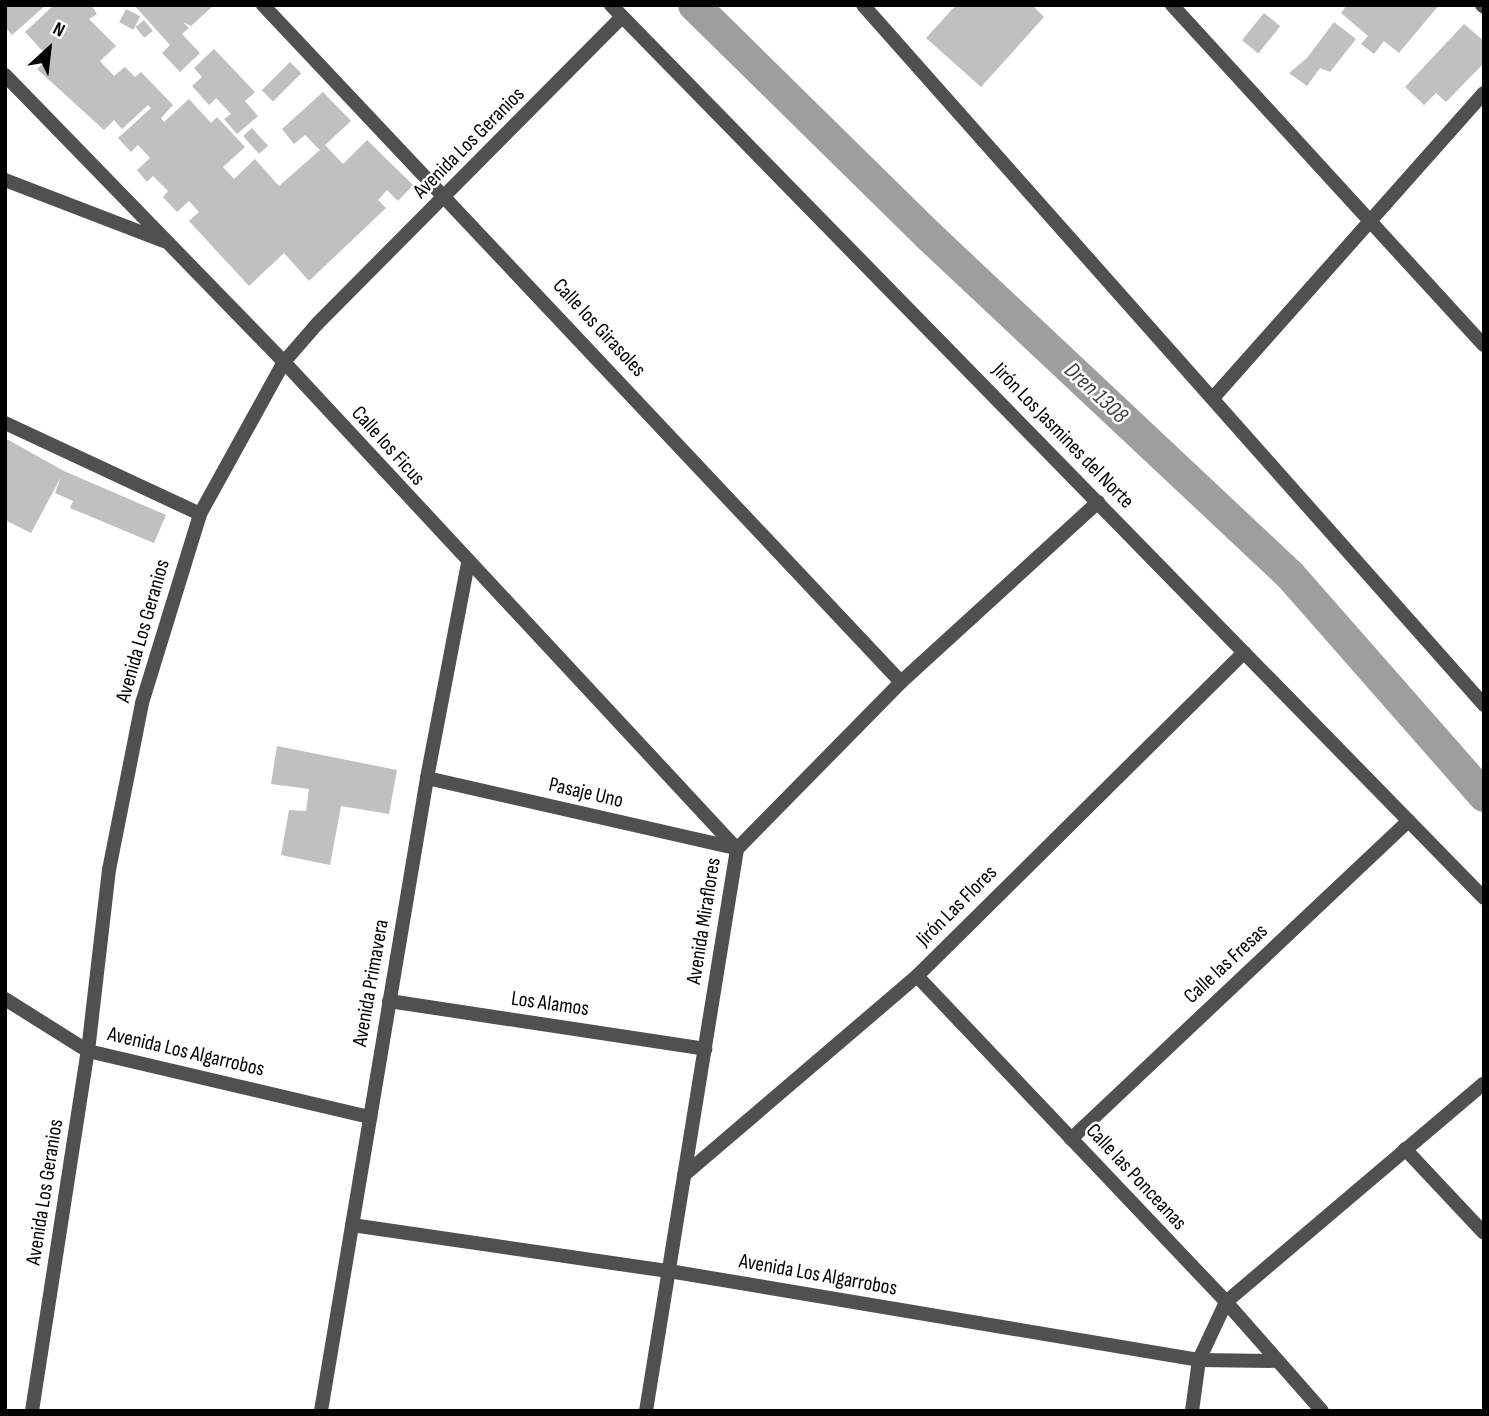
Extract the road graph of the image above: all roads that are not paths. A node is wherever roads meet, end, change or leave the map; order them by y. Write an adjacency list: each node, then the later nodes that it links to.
1 (263, 5): 9 (street, Calle los Girasoles)
2 (611, 5): 5 (street, Jirón Los Jasmines del Norte)
3 (863, 5): 14 (street)
4 (1172, 5): 10 (street)
5 (622, 17): 9 (street, Avenida Los Geranios); 16 (street, Jirón Los Jasmines del Norte)
6 (5, 75): 11 (street, Calle los Ficus)
7 (1484, 93): 10 (street)
8 (5, 180): 11 (street)
9 (447, 196): 13 (street, Avenida Los Geranios); 20 (street, Calle los Girasoles)
10 (1369, 221): 12 (street); 14 (street)
11 (168, 243): 13 (street, Calle los Ficus)
12 (1484, 345)
13 (284, 362): 17 (street, Avenida Los Geranios); 18 (street, Calle los Ficus)
14 (1213, 398): 21 (street)
15 (5, 423): 17 (street)
16 (1098, 502): 19 (street, Jirón Los Jasmines del Norte); 20 (street, Avenida Miraflores)
17 (200, 514): 30 (street, Avenida Los Geranios)
18 (467, 564): 22 (street, Avenida Primavera); 24 (street, Calle los Ficus)
19 (1244, 652): 23 (street, Jirón Los Jasmines del Norte); 26 (street, Jirón Las Flores)
20 (901, 682): 24 (street, Avenida Miraflores)
21 (1484, 705)
22 (427, 778): 24 (street, Pasaje Uno); 28 (street, Avenida Primavera)
23 (1409, 821): 25 (street, Jirón Los Jasmines del Norte); 33 (street, Calle las Fresas)
24 (737, 849): 29 (street, Avenida Miraflores)
25 (1484, 898)
26 (917, 976): 33 (street, Calle las Ponceanas); 35 (street, Jirón Las Flores)
27 (5, 999): 30 (street, Avenida Los Algarrobos)
28 (389, 1001): 29 (street, Los Alamos); 32 (street, Avenida Primavera)
29 (705, 1049): 35 (street, Avenida Miraflores)
30 (88, 1051): 32 (street, Avenida Los Algarrobos); 42 (street, Avenida Los Geranios)
31 (1484, 1083): 34 (street)
32 (370, 1116): 36 (street, Avenida Primavera)
33 (1071, 1139): 39 (street, Calle las Ponceanas)
34 (1405, 1149): 37 (street); 39 (street)
35 (684, 1175): 38 (street, Avenida Miraflores)
36 (352, 1225): 38 (street, Avenida Los Algarrobos); 43 (street, Avenida Primavera)
37 (1484, 1233)
38 (669, 1271): 40 (street, Avenida Los Algarrobos); 44 (street, Avenida Miraflores)
39 (1226, 1302): 40 (street); 41 (street, Calle las Ponceanas)
40 (1199, 1360): 41 (street, Avenida Los Algarrobos); 45 (street)
41 (1278, 1361): 46 (street, Calle las Ponceanas)
42 (32, 1411)
43 (321, 1411)
44 (646, 1411)
45 (1192, 1411)
46 (1322, 1411)

